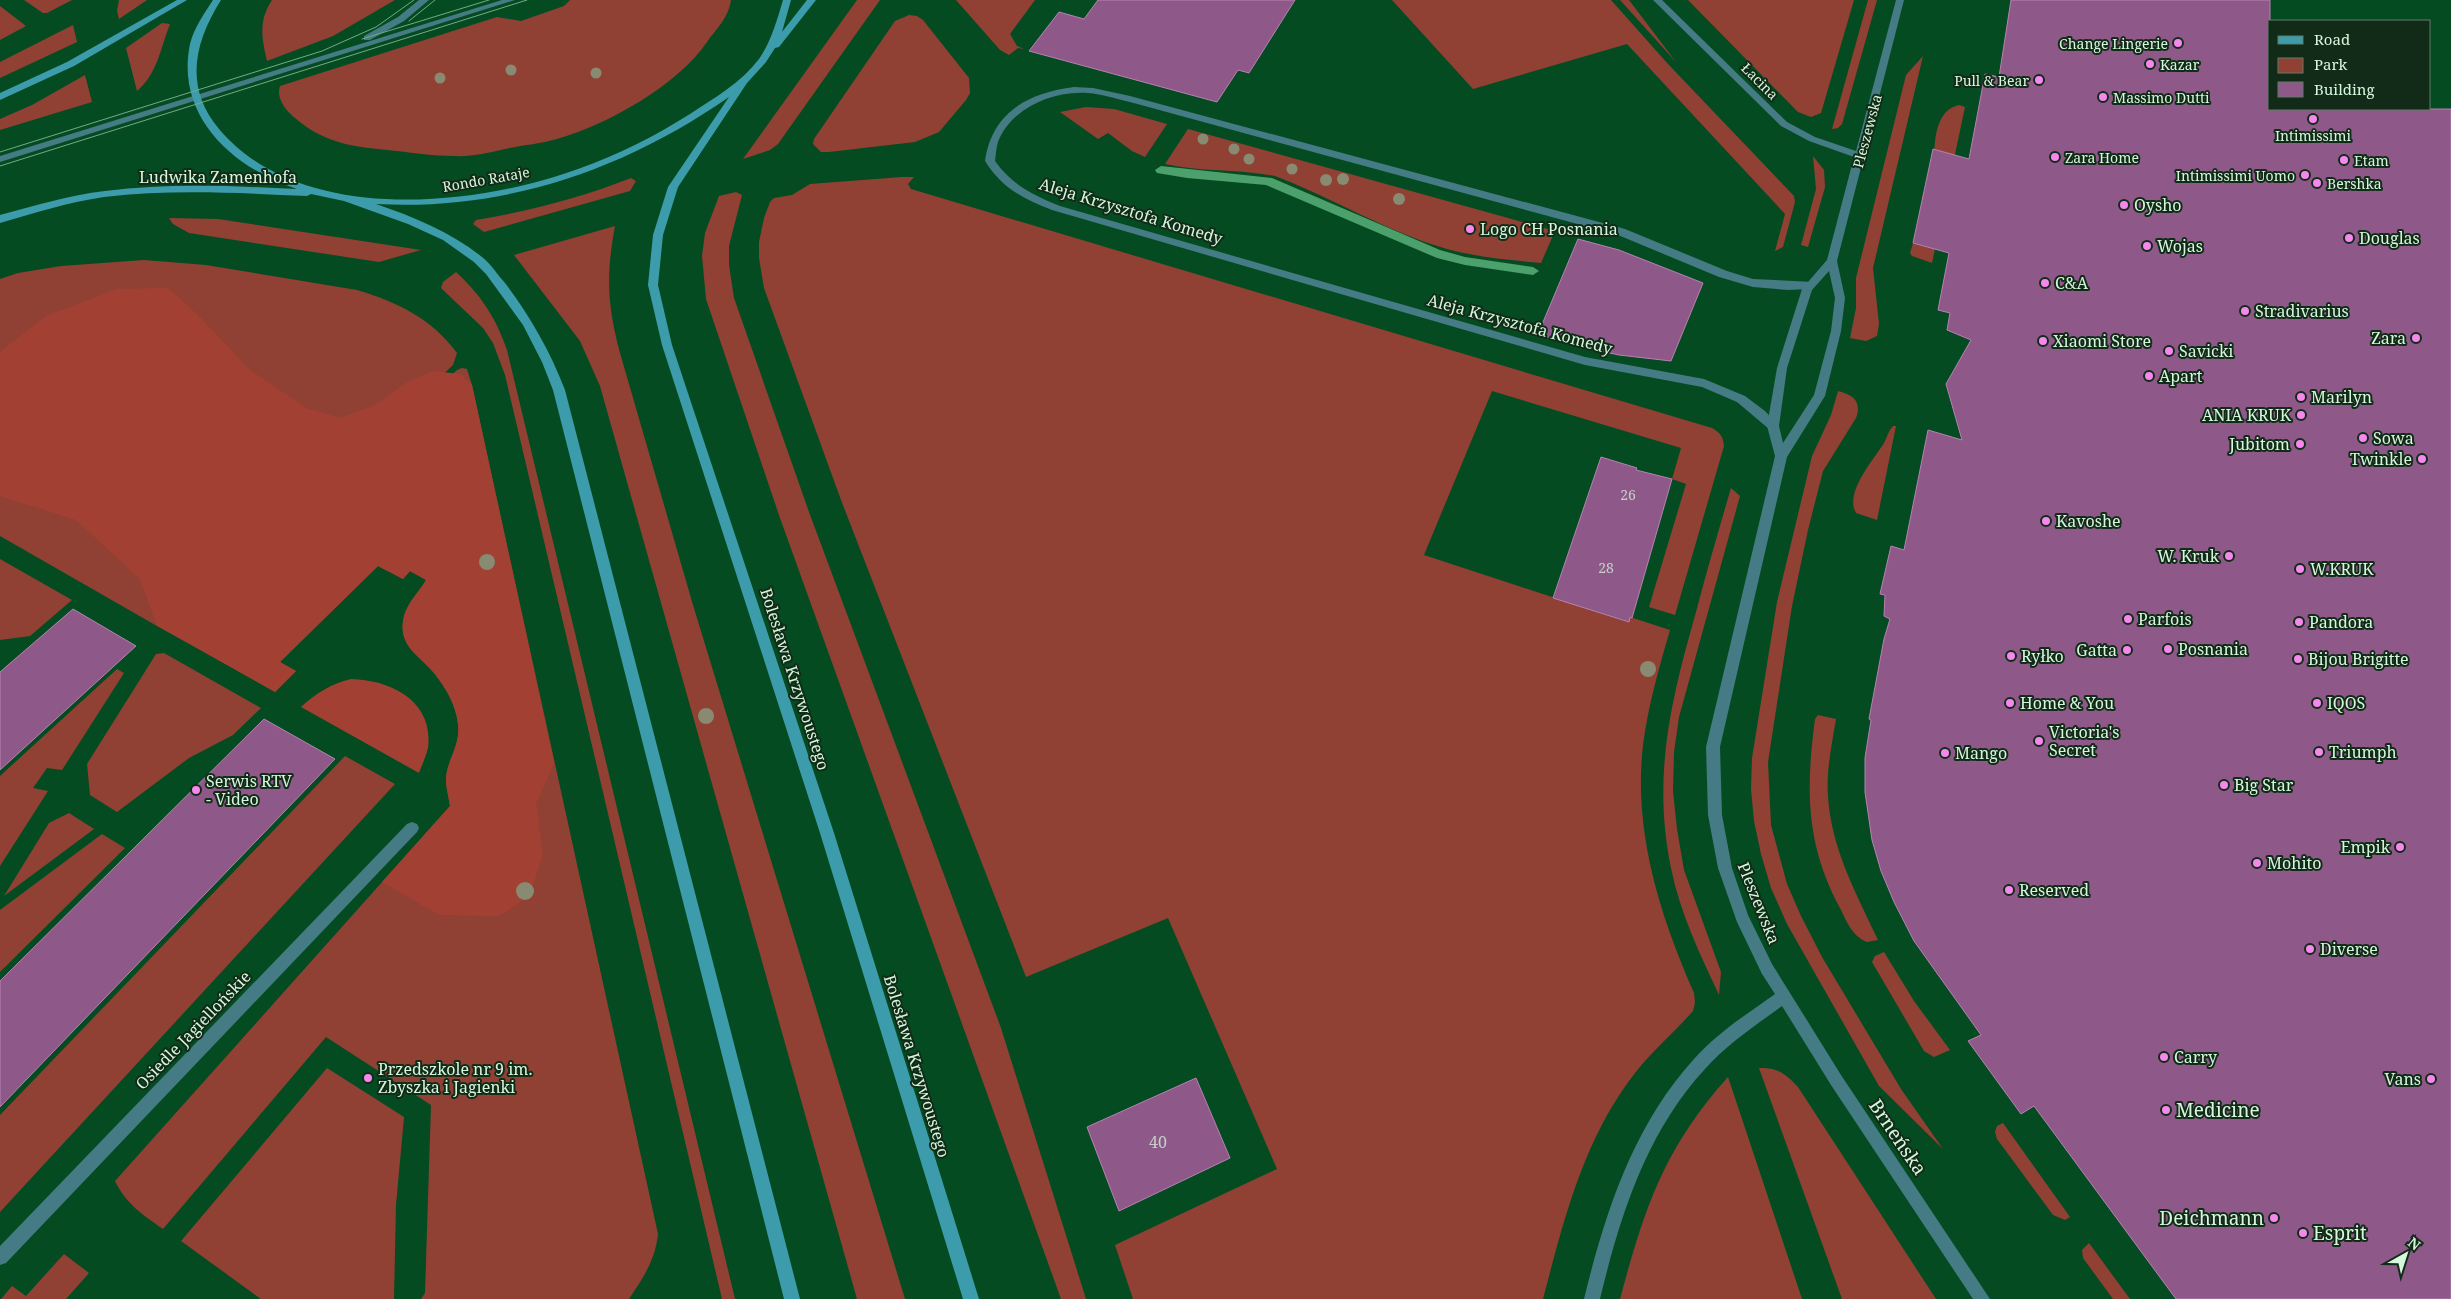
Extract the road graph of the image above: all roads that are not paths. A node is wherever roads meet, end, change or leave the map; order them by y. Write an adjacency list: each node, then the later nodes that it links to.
1 (183, 0): 12 (main road)
2 (217, 0): 13 (main road, Rondo Rataje)
3 (425, 0): 10 (street)
4 (511, 0): 10 (street)
5 (786, 0): 9 (main road, Rondo Rataje)
6 (812, 0): 9 (main road)
7 (1657, 0): 14 (street, Łacina)
8 (1900, 0): 14 (street, Pleszewska)
9 (761, 65): 11 (main road, Rondo Rataje)
10 (281, 71): 13 (street)
11 (743, 84): 17 (main road, Rondo Rataje); 27 (main road, Bolesława Krzywoustego)
12 (0, 97)
13 (197, 97): 15 (street); 16 (main road, Rondo Rataje)
14 (1860, 156): 19 (street, Pleszewska)
15 (0, 159)
16 (320, 193): 17 (main road, Rondo Rataje); 18 (main road, Ludwika Zamenhofa)
17 (339, 196): 26 (main road)
18 (0, 219)
19 (1832, 261): 20 (street, Pleszewska); 22 (street, Pleszewska)
20 (1810, 285): 21 (street, Pleszewska); 21 (street, Aleja Krzysztofa Komedy)
21 (1774, 426): 22 (street, Pleszewska)
22 (1781, 456): 24 (street, Pleszewska)
23 (412, 828): 25 (street, Osiedle Jagiellońskie)
24 (1783, 997): 28 (street); 29 (street, Brneńska)
25 (0, 1257)
26 (792, 1299)
27 (971, 1299)
28 (1592, 1299)
29 (1982, 1299)

